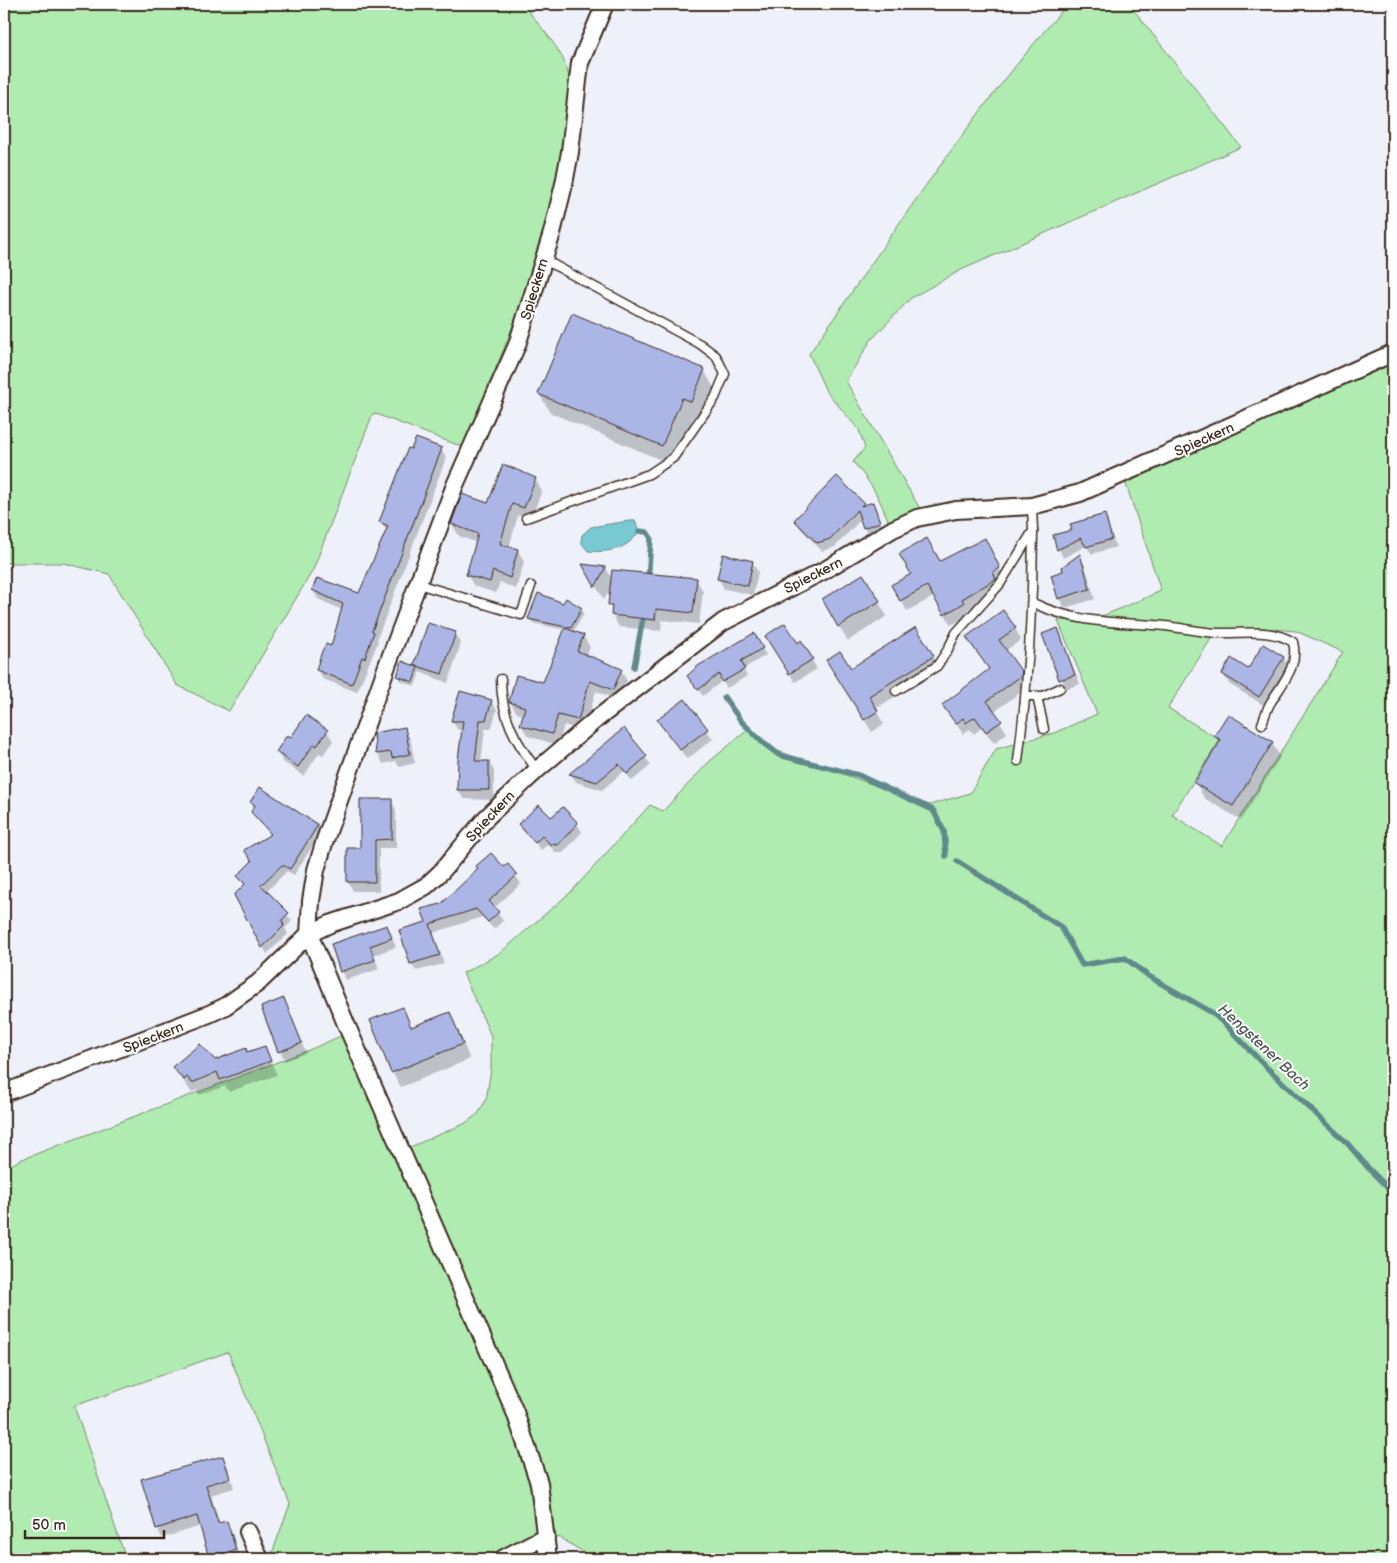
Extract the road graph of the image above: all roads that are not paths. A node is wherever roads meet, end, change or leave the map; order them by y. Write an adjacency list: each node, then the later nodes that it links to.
1 (605, 4): 2 (street, Spieckern)
2 (543, 259): 5 (lane); 7 (street, Spieckern)
3 (1393, 353): 4 (street, Spieckern)
4 (1032, 506): 6 (lane); 18 (street, Spieckern)
5 (526, 518)
6 (1033, 531): 9 (lane); 12 (lane)
7 (418, 584): 8 (lane); 19 (street, Spieckern)
8 (531, 586)
9 (1033, 603): 13 (lane); 15 (lane)
10 (501, 680): 18 (lane)
11 (1060, 688): 14 (lane)
12 (896, 692)
13 (1027, 696): 14 (lane); 17 (lane)
14 (1036, 696): 16 (lane)
15 (1262, 724)
16 (1044, 730)
17 (1018, 761)
18 (537, 770): 19 (street, Spieckern)
19 (309, 934): 20 (street, Spieckern); 22 (street, Spieckern)
20 (4, 1093)
21 (248, 1532): 23 (street)
22 (546, 1536): 24 (street); 25 (street, Spieckern)
23 (260, 1559)
24 (502, 1559)
25 (548, 1559)

